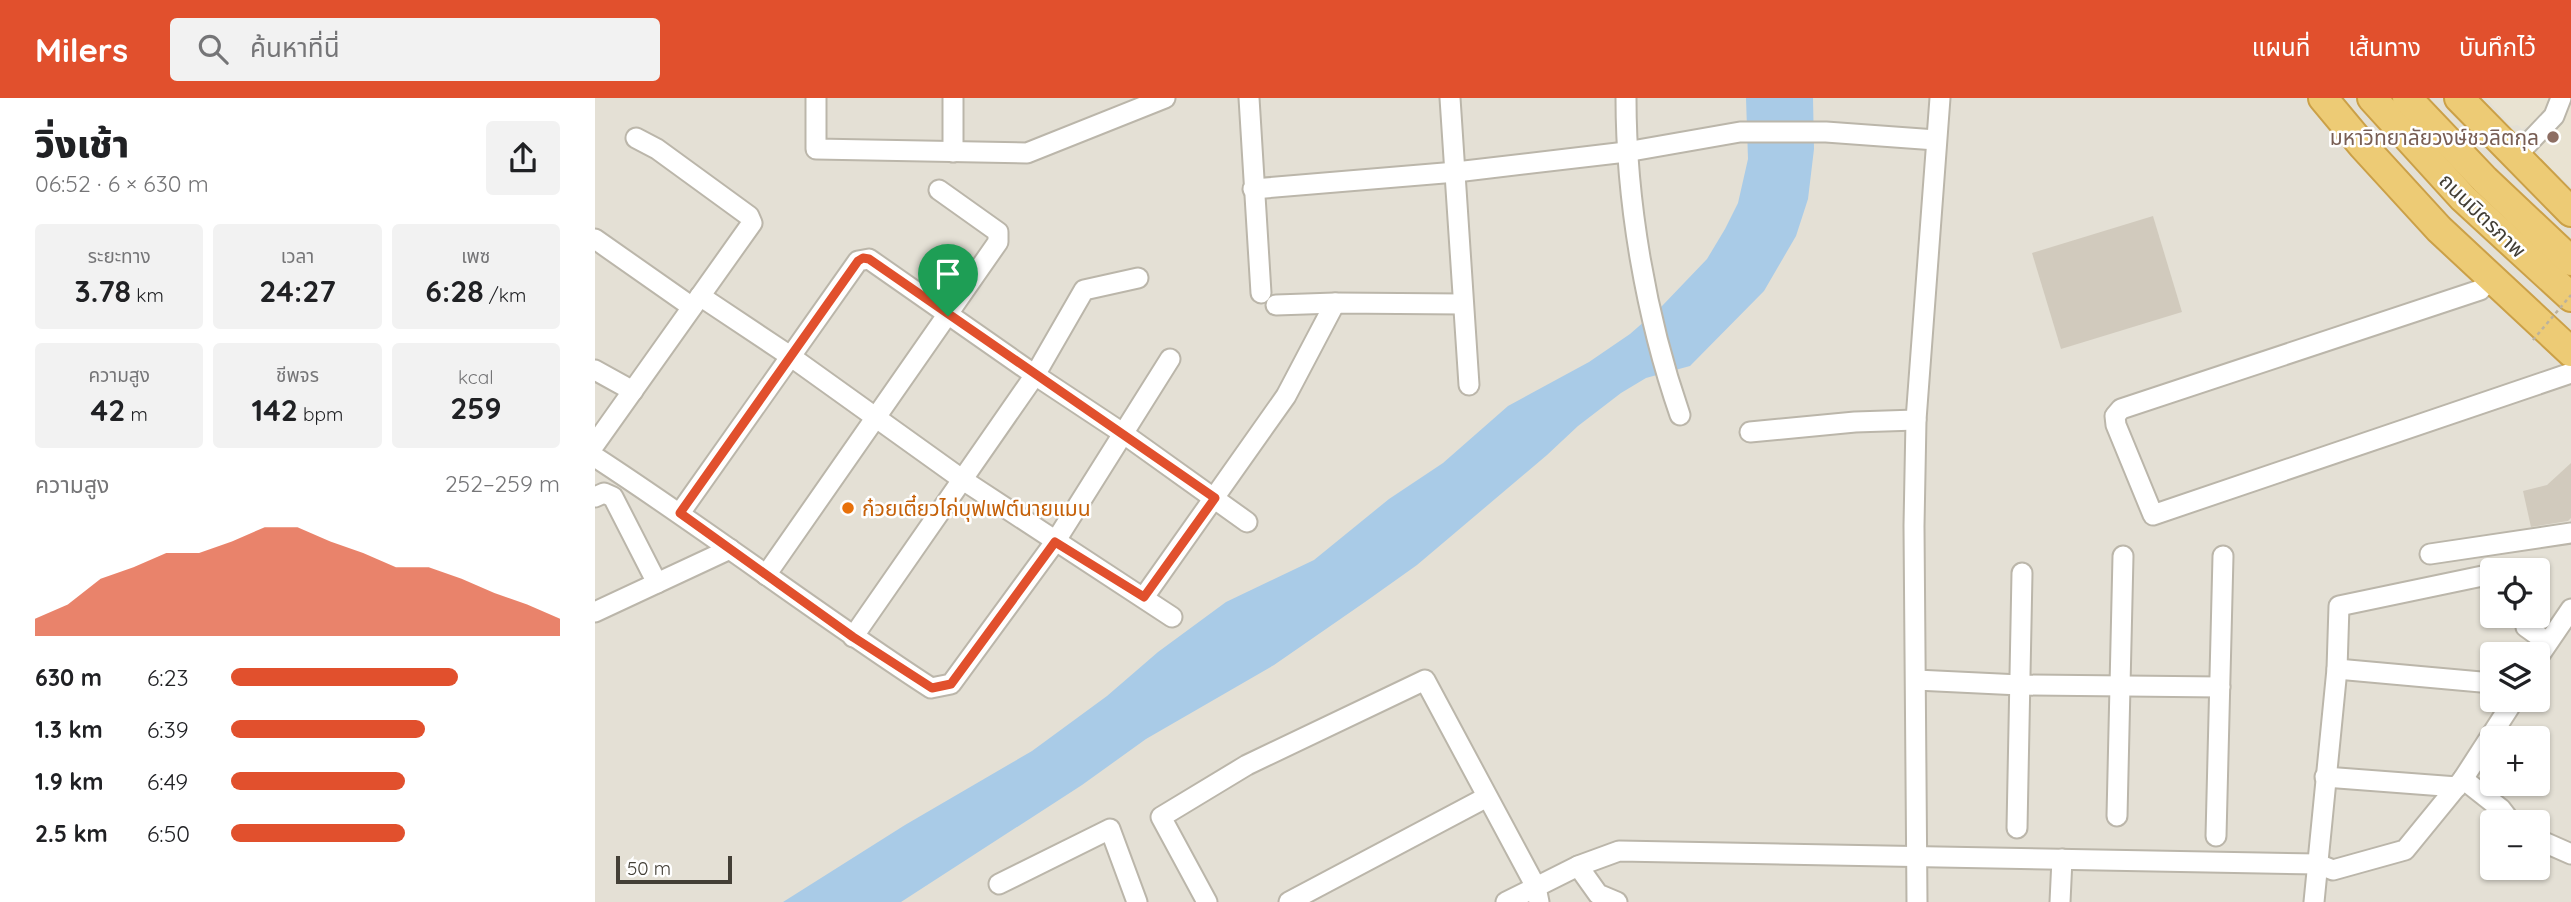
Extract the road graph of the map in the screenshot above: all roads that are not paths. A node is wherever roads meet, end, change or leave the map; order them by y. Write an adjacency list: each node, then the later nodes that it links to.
1 (816, 98): 15 (street)
2 (953, 98): 15 (street)
3 (1165, 98): 15 (street)
4 (1249, 98): 19 (street)
5 (1450, 98): 18 (street)
6 (1626, 98): 16 (street)
7 (1940, 98): 14 (street)
8 (2323, 98): 24 (highway)
9 (2372, 98): 26 (highway, ถนนมิตรภาพ)
10 (2407, 98): 23 (highway, ถนนมิตรภาพ)
11 (2459, 98): 17 (highway)
12 (2561, 98): 17 (street)
13 (636, 138): 27 (street)
14 (1936, 140): 16 (street); 41 (street)
15 (953, 152)
16 (1626, 152): 18 (street); 39 (street)
17 (2515, 157): 21 (highway)
18 (1456, 172): 19 (street); 29 (street)
19 (1253, 189): 28 (street)
20 (939, 190): 30 (street)
21 (2571, 212)
22 (595, 239): 27 (street)
23 (2571, 261)
24 (2491, 277): 31 (highway); 35 (street)
25 (1138, 278): 36 (street)
26 (2571, 296)
27 (696, 302): 32 (street); 38 (street)
28 (1335, 303): 29 (street); 48 (street)
29 (1463, 304): 37 (street)
30 (948, 316): 32 (street); 36 (street); 40 (street)
31 (2571, 352)
32 (790, 356): 40 (street); 49 (street)
33 (1170, 359): 43 (street)
34 (595, 370): 38 (street)
35 (2571, 373)
36 (1035, 376): 43 (street); 46 (street)
37 (1469, 385)
38 (633, 391): 44 (street)
39 (1680, 415)
40 (876, 418): 46 (street); 58 (street)
41 (1916, 420): 42 (street); 68 (street)
42 (1750, 432)
43 (1124, 434): 48 (street); 52 (street)
44 (595, 444)
45 (595, 457): 49 (street)
46 (963, 480): 52 (street); 65 (street)
47 (595, 497): 60 (street)
48 (1215, 498): 50 (street); 61 (street)
49 (680, 513): 53 (street)
50 (1247, 523)
51 (2571, 533): 54 (street)
52 (1055, 542): 61 (street); 65 (street)
53 (730, 549): 58 (street); 60 (street)
54 (2430, 554)
55 (2123, 556): 71 (street)
56 (2223, 556): 72 (street)
57 (2022, 573): 70 (street)
58 (766, 575): 65 (street)
59 (2480, 576): 67 (street)
60 (657, 583): 63 (street)
61 (1144, 597): 64 (street)
62 (2571, 609): 66 (street)
63 (595, 612)
64 (1172, 617)
65 (853, 637)
66 (2548, 642)
67 (2337, 669): 69 (street); 74 (street)
68 (1916, 680): 70 (street); 83 (street)
69 (2480, 683)
70 (2020, 685): 71 (street); 79 (street)
71 (2120, 686): 72 (street); 78 (street)
72 (2220, 687): 80 (street)
73 (2506, 712): 75 (street)
74 (2325, 777): 75 (street); 85 (street)
75 (2460, 783): 77 (street); 85 (street)
76 (1487, 797): 88 (street); 90 (street); 91 (street)
77 (2502, 810)
78 (2117, 816)
79 (2017, 828)
80 (2216, 836)
81 (2550, 845): 82 (street)
82 (2571, 854)
83 (1916, 857): 84 (street); 86 (street); 94 (street)
84 (2062, 859): 85 (street); 95 (street)
85 (2318, 864): 96 (street)
86 (1578, 866): 88 (street); 93 (street)
87 (999, 884): 89 (street)
88 (1538, 894): 92 (street)
89 (1137, 902)
90 (1207, 902)
91 (1289, 902)
92 (1506, 902)
93 (1617, 902)
94 (1917, 902)
95 (2060, 902)
96 (2314, 902)

